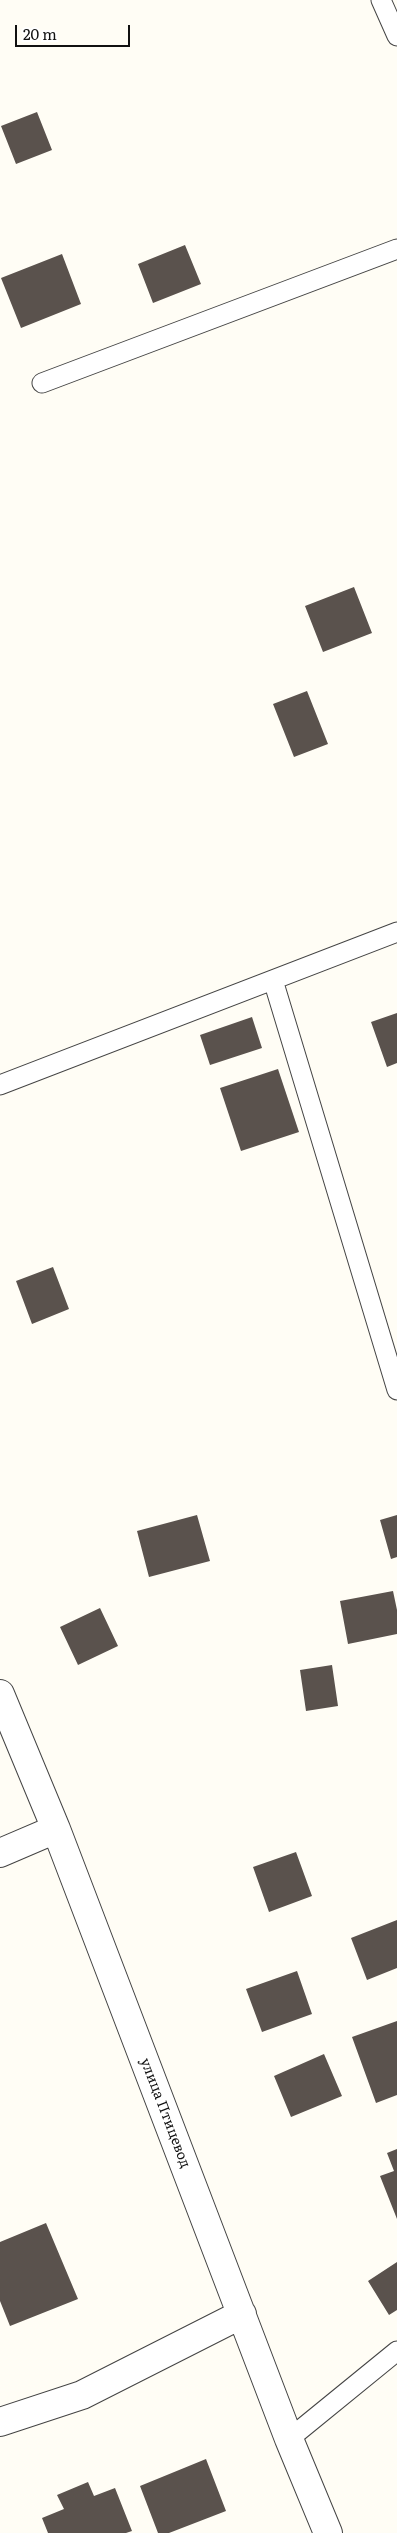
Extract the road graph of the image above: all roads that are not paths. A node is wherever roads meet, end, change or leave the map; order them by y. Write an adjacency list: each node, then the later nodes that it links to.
1 (381, 0): 2 (lane)
2 (397, 36)
3 (397, 248): 4 (lane)
4 (42, 383)
5 (397, 932): 6 (lane)
6 (273, 980): 7 (lane); 8 (lane)
7 (0, 1085)
8 (397, 1390)
9 (0, 1694): 10 (street, улица Птицевод)
10 (56, 1829): 11 (street); 12 (street, улица Птицевод)
11 (0, 1853)
12 (242, 2314): 14 (street); 15 (street, улица Птицевод)
13 (397, 2351): 15 (lane)
14 (0, 2422)
15 (289, 2439): 16 (street, улица Птицевод)
16 (328, 2533)

